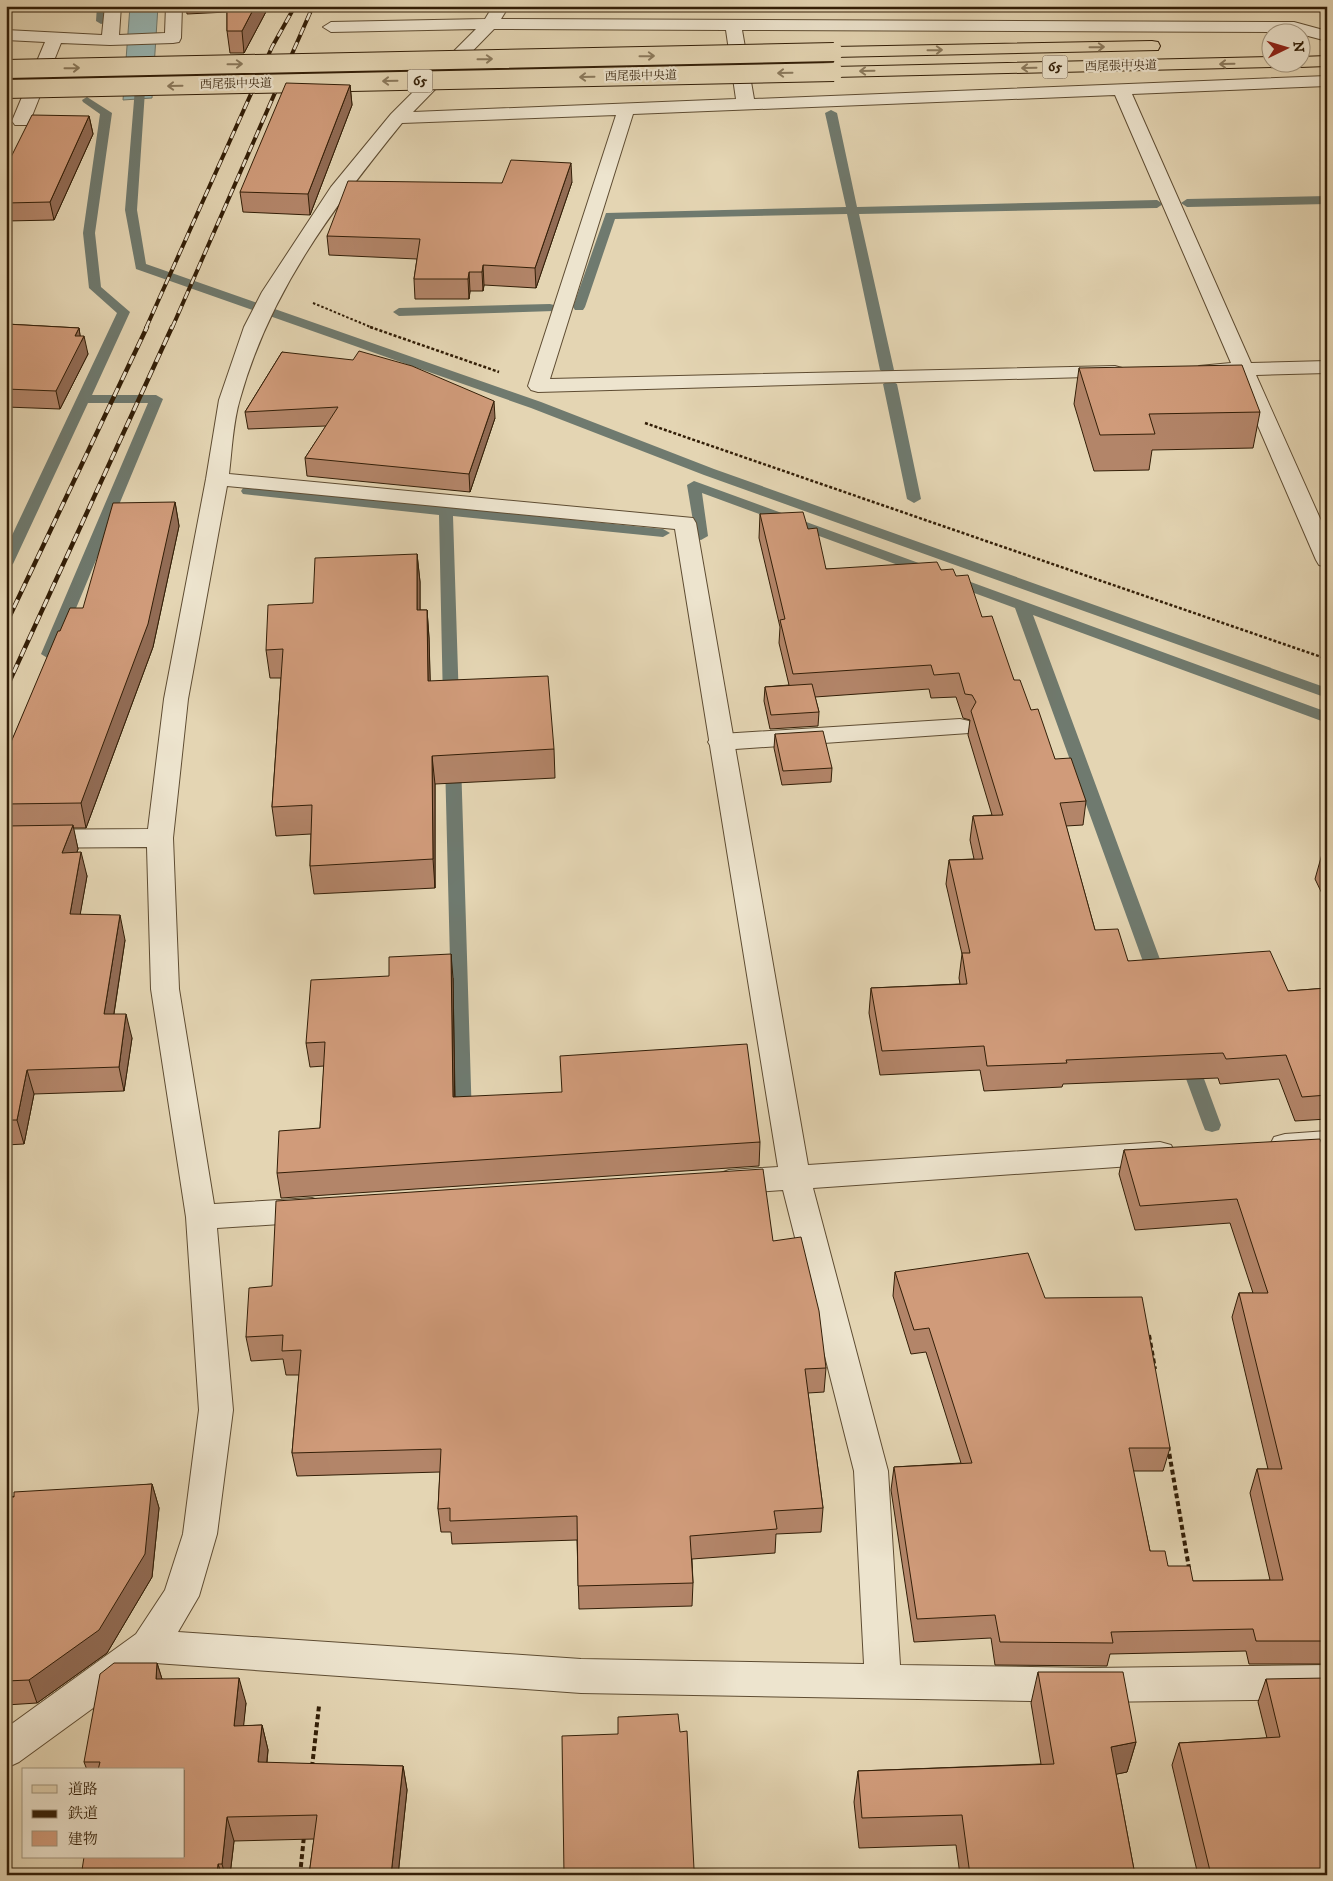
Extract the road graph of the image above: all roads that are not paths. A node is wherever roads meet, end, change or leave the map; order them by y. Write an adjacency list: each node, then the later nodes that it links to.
1 (113, 6): 10 (street)
2 (174, 6): 10 (street)
3 (501, 6): 4 (street)
4 (490, 24): 5 (street); 6 (street); 23 (street)
5 (733, 24): 8 (street); 21 (street)
6 (331, 27)
7 (6, 35): 9 (street)
8 (1327, 36)
9 (54, 37): 10 (street); 24 (street)
10 (115, 40)
11 (1327, 42): 12 (main road)
12 (1310, 43)
13 (1171, 46): 17 (main road, 西尾張中央道 / 65, one-way to 13, bridge)
14 (1327, 61): 16 (main road)
15 (1260, 62): 19 (main road, 西尾張中央道 / 65, one-way to 19, bridge)
16 (1310, 62)
17 (6, 69)
18 (1327, 81): 20 (street)
19 (6, 89)
20 (1121, 89): 21 (street); 27 (street)
21 (746, 104): 22 (street)
22 (626, 109): 23 (street); 29 (street)
23 (396, 118): 30 (street)
24 (14, 121): 25 (street)
25 (41, 122)
26 (1327, 367): 27 (street)
27 (1245, 369): 28 (street); 31 (street)
28 (1185, 370)
29 (1135, 372)
30 (217, 479): 33 (street); 34 (street)
31 (1327, 560)
32 (960, 727): 33 (street)
33 (721, 742): 39 (street)
34 (160, 838): 35 (street); 42 (street)
35 (6, 839)
36 (1327, 1142): 37 (street)
37 (1257, 1146)
38 (1188, 1151): 39 (street)
39 (795, 1177): 40 (street); 44 (street)
40 (706, 1183)
41 (340, 1208): 42 (street)
42 (201, 1217): 43 (street)
43 (149, 1646): 44 (street); 46 (street)
44 (883, 1681): 45 (street)
45 (1327, 1682)
46 (6, 1750)

